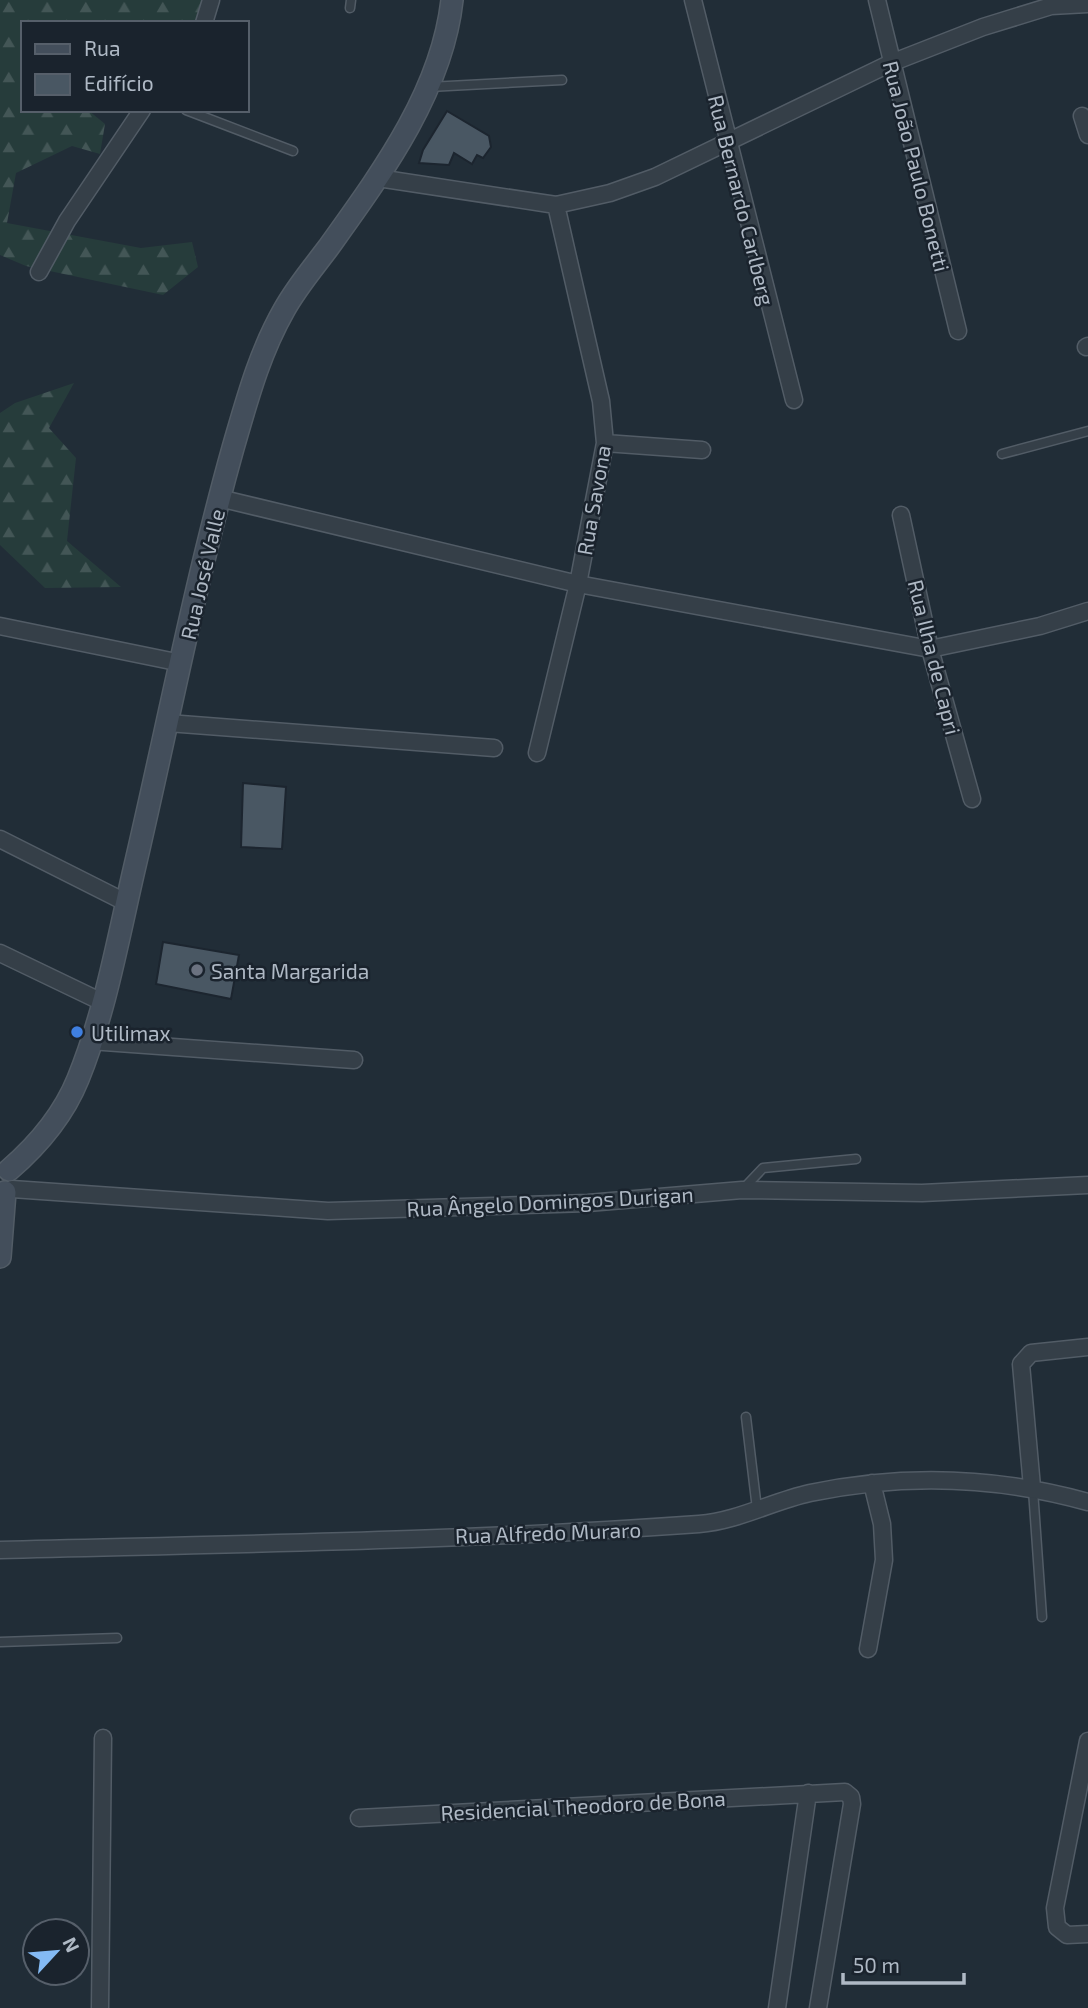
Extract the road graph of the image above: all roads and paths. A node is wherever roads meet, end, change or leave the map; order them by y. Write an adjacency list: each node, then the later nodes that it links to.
1 (211, 0): 7 (street)
2 (452, 0): 10 (street, Rua José Valle)
3 (693, 0): 15 (street, Rua Bernardo Carlberg)
4 (877, 0): 8 (street, Rua João Paulo Bonetti)
5 (1050, 3): 6 (street); 8 (street)
6 (1088, 4)
7 (205, 21)
8 (891, 63): 15 (street); 20 (street, Rua João Paulo Bonetti)
9 (562, 80): 10 (lane)
10 (428, 87): 17 (street, Rua José Valle)
11 (141, 112): 19 (street)
12 (191, 112): 16 (lane)
13 (1082, 116): 14 (street)
14 (1088, 135)
15 (727, 143): 18 (street); 21 (street, Rua Bernardo Carlberg)
16 (293, 151)
17 (378, 178): 18 (street); 26 (street, Rua José Valle)
18 (556, 205): 23 (street, Rua Savona)
19 (38, 272)
20 (958, 331)
21 (794, 400)
22 (1088, 431): 25 (lane)
23 (605, 443): 24 (street); 28 (street, Rua Savona)
24 (702, 450)
25 (1002, 454)
26 (219, 498): 28 (street); 32 (street, Rua José Valle)
27 (901, 515): 31 (street, Rua Ilha de Capri)
28 (578, 584): 31 (street); 35 (street, Rua Savona)
29 (1088, 611): 31 (street)
30 (0, 626): 32 (street)
31 (930, 649): 36 (street, Rua Ilha de Capri)
32 (181, 663): 33 (street, Rua José Valle)
33 (168, 723): 34 (street); 38 (street, Rua José Valle)
34 (494, 748)
35 (537, 753)
36 (972, 799)
37 (0, 839): 38 (street)
38 (127, 903): 40 (street, Rua José Valle)
39 (0, 953): 40 (street)
40 (102, 1002): 41 (street, Rua José Valle)
41 (90, 1041): 42 (street); 44 (street, Rua José Valle)
42 (354, 1060)
43 (856, 1158): 46 (lane)
44 (5, 1182): 46 (street, Rua Ângelo Domingos Durigan); 47 (street)
45 (1088, 1185): 46 (street, Rua Ângelo Domingos Durigan)
46 (742, 1190)
47 (0, 1257)
48 (1088, 1347): 51 (street)
49 (746, 1417): 53 (lane)
50 (872, 1483): 51 (street, Rua Alfredo Muraro); 53 (street, Rua Alfredo Muraro); 58 (street)
51 (1032, 1487): 52 (street, Rua Alfredo Muraro); 55 (lane)
52 (1088, 1502)
53 (757, 1509): 54 (street, Rua Alfredo Muraro)
54 (0, 1550)
55 (1042, 1616)
56 (117, 1638): 57 (lane)
57 (0, 1642)
58 (868, 1649)
59 (103, 1738): 64 (street)
60 (1088, 1741): 63 (street)
61 (808, 1793): 62 (street, Residencial Theodoro de Bona); 65 (street); 66 (street, Residencial Theodoro de Bona)
62 (359, 1818)
63 (1088, 1934)
64 (100, 2008)
65 (777, 2008)
66 (818, 2008)

